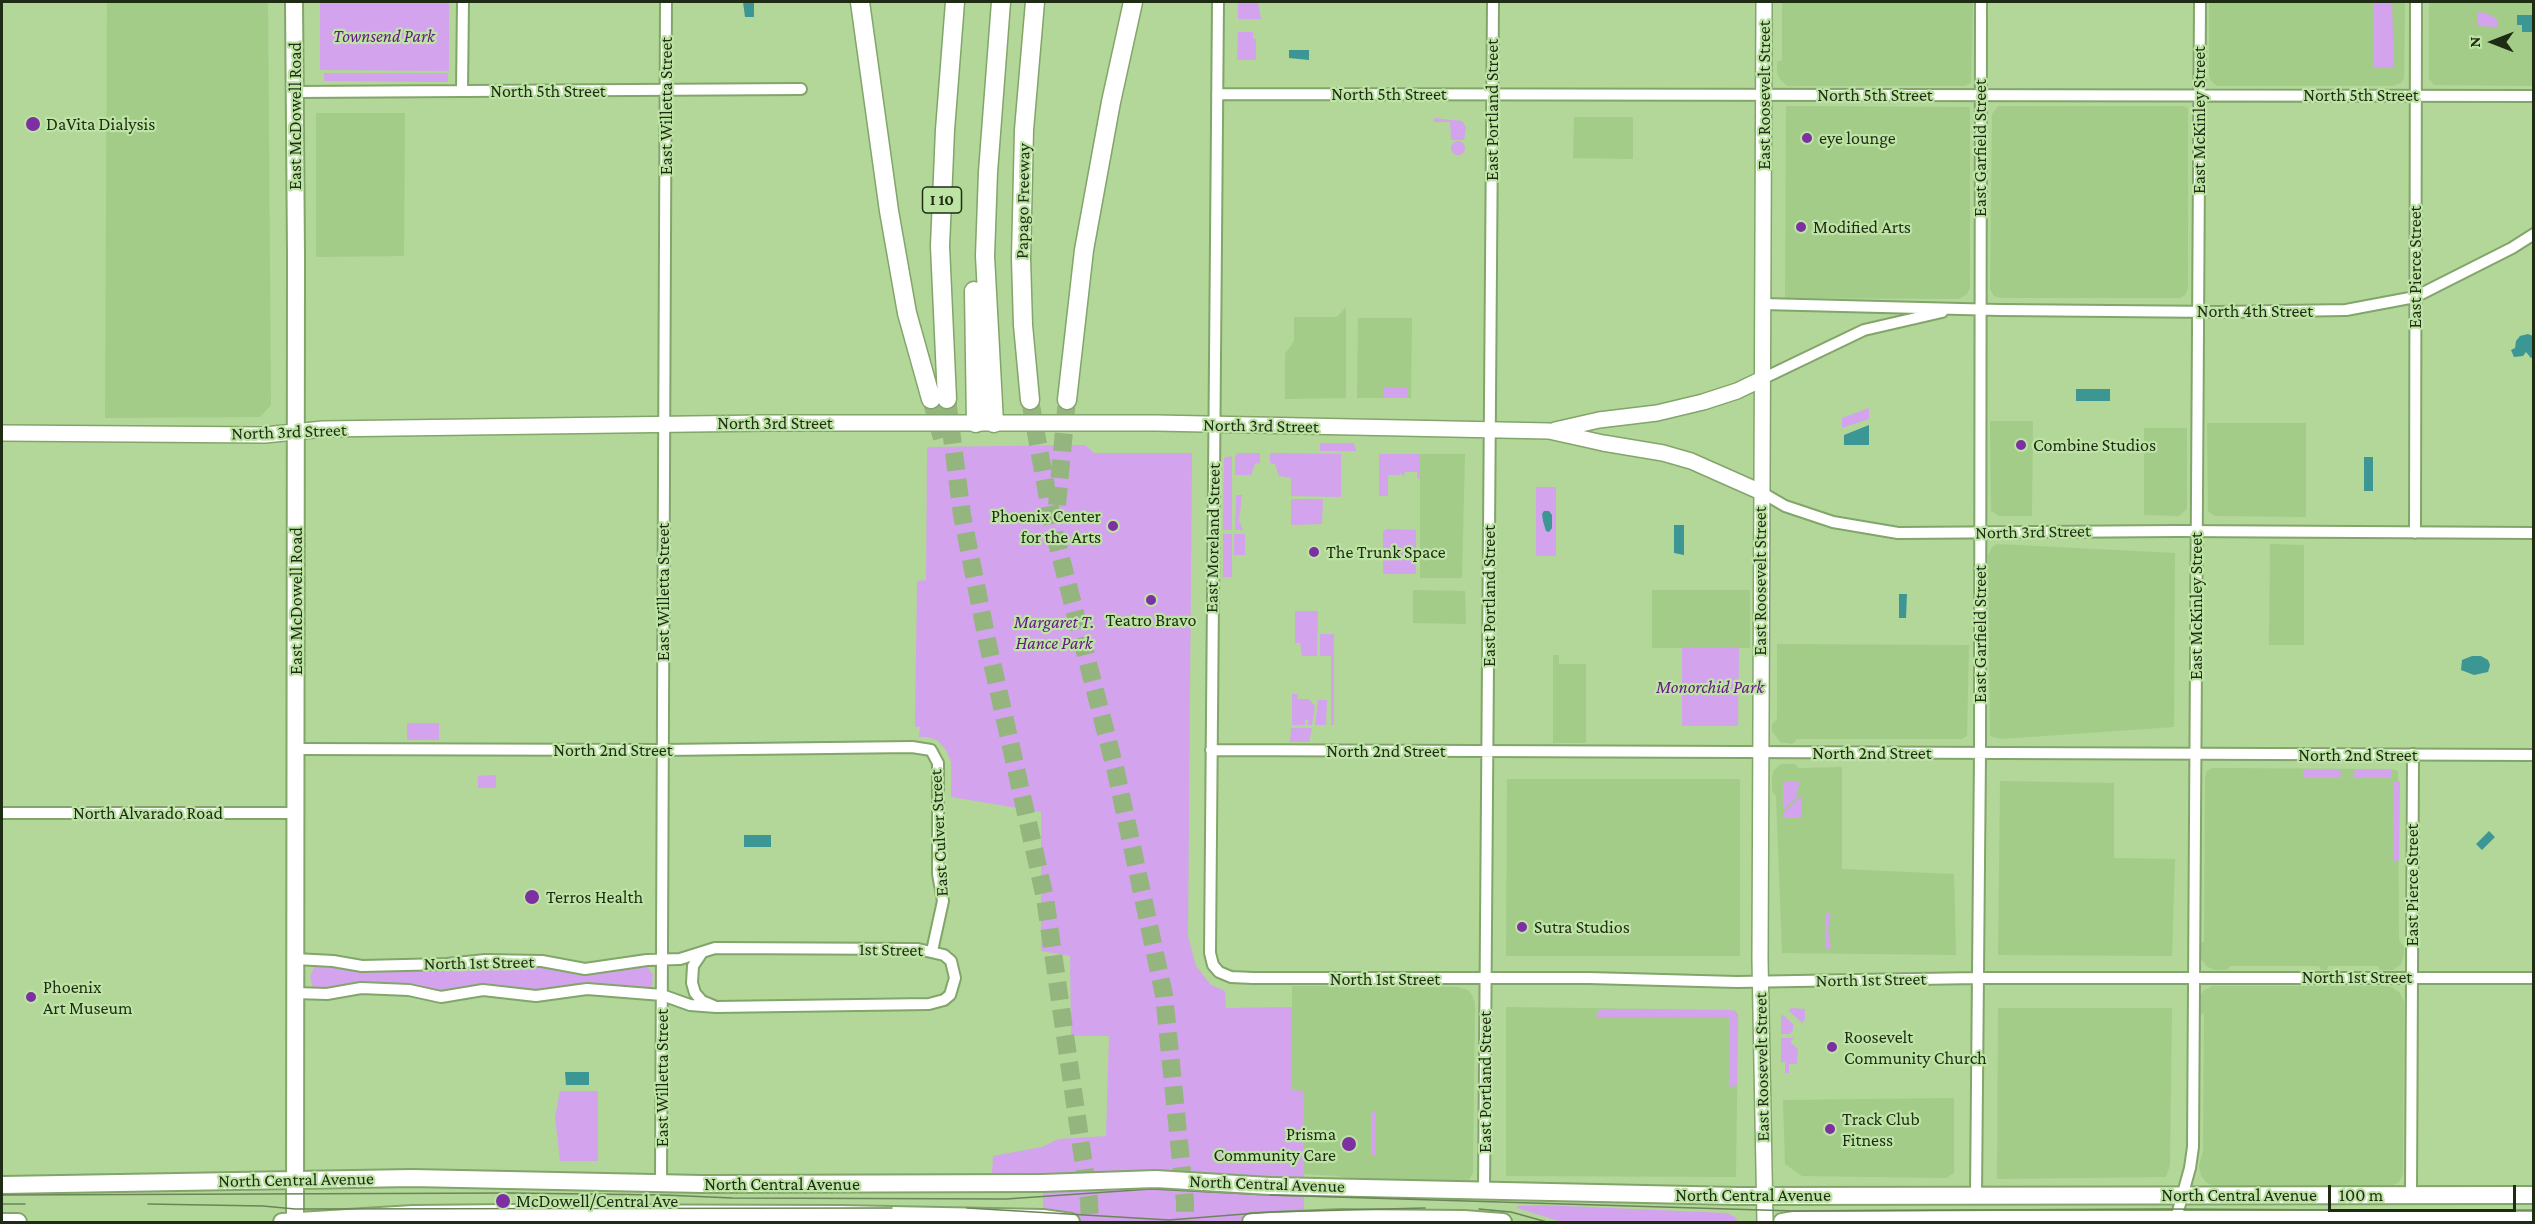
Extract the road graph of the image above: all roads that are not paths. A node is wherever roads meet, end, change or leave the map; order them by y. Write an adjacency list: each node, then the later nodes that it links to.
1 (294, 2): 19 (main road, East McDowell Road)
2 (463, 2): 17 (street)
3 (666, 2): 18 (street, East Willetta Street)
4 (860, 2): 5 (highway, I 10)
5 (955, 2)
6 (990, 2): 37 (highway)
7 (1001, 2): 37 (highway)
8 (1035, 2): 34 (highway, Papago Freeway)
9 (1133, 2): 35 (highway)
10 (1218, 2): 20 (street, East Moreland Street)
11 (1493, 2): 21 (street, East Portland Street)
12 (1764, 2): 22 (street, East Roosevelt Street)
13 (1981, 2): 23 (street, East Garfield Street)
14 (2200, 2): 24 (street, East McKinley Street)
15 (2416, 2): 25 (street, East Pierce Street)
16 (801, 89): 18 (street, North 5th Street)
17 (462, 91): 18 (street, North 5th Street); 19 (street, North 5th Street)
18 (666, 91): 36 (street, East Willetta Street)
19 (295, 92): 39 (main road, East McDowell Road)
20 (1217, 94): 21 (street, North 5th Street); 38 (street, East Moreland Street)
21 (1492, 95): 22 (street, North 5th Street); 40 (street, East Portland Street)
22 (1765, 95): 23 (street, North 5th Street); 29 (street, East Roosevelt Street)
23 (1980, 95): 24 (street, North 5th Street); 31 (street, East Garfield Street)
24 (2199, 95): 25 (street, North 5th Street); 32 (street, East McKinley Street)
25 (2416, 96): 26 (street, North 5th Street); 28 (street, East Pierce Street)
26 (2534, 96)
27 (2534, 234): 28 (street, North 4th Street)
28 (2415, 297): 32 (street, North 4th Street); 46 (street, East Pierce Street)
29 (1763, 304): 30 (street, North 4th Street); 33 (street, East Roosevelt Street)
30 (1960, 308): 31 (street, North 4th Street); 33 (street, North 4th Street)
31 (1980, 309): 32 (street, North 4th Street); 44 (street, East Garfield Street)
32 (2198, 312): 45 (street, East McKinley Street)
33 (1762, 379): 41 (street, North 3rd Street); 43 (street, East Roosevelt Street)
34 (1030, 400)
35 (1067, 400)
36 (664, 423): 37 (street, North 3rd Street); 39 (street, North 3rd Street); 49 (street, East Willetta Street)
37 (985, 423): 38 (street, North 3rd Street)
38 (1215, 425): 40 (street, North 3rd Street); 51 (street, East Moreland Street)
39 (296, 430): 42 (street, North 3rd Street); 48 (main road, East McDowell Road)
40 (1490, 430): 41 (street, North 3rd Street); 52 (street, East Portland Street)
41 (1549, 431): 43 (street, North 3rd Street)
42 (2, 433)
43 (1761, 492): 44 (street, North 3rd Street); 54 (street, East Roosevelt Street)
44 (1979, 531): 45 (street, North 3rd Street); 53 (street, East Garfield Street)
45 (2197, 531): 46 (street, North 3rd Street); 55 (street, East McKinley Street)
46 (2415, 533): 47 (street, North 3rd Street)
47 (2534, 533)
48 (295, 750): 49 (street, North 2nd Street); 59 (main road, East McDowell Road)
49 (662, 750): 50 (street, North 2nd Street); 63 (street, East Willetta Street)
50 (931, 750): 60 (street, East Culver Street)
51 (1211, 750): 52 (street, North 2nd Street); 64 (street, East Moreland Street)
52 (1487, 751): 54 (street, North 2nd Street); 69 (street, East Portland Street)
53 (1980, 753): 54 (street, North 2nd Street); 55 (street, North 2nd Street); 67 (street, East Garfield Street)
54 (1760, 754): 70 (street, East Roosevelt Street)
55 (2195, 754): 56 (street, North 2nd Street); 65 (street, East McKinley Street)
56 (2413, 754): 57 (street, North 2nd Street); 66 (street, East Pierce Street)
57 (2534, 755)
58 (2, 813): 59 (street, North Alvarado Road)
59 (295, 813): 62 (main road, East McDowell Road)
60 (932, 951): 61 (street, 1st Street); 73 (street, 1st Street)
61 (701, 954): 63 (street, 1st Street); 73 (street)
62 (295, 959): 63 (street, North 1st Street); 71 (main road, East McDowell Road)
63 (662, 959): 72 (street, East Willetta Street)
64 (1213, 965): 69 (street, North 1st Street)
65 (2194, 977): 66 (street, North 1st Street); 67 (street, North 1st Street); 83 (street, East McKinley Street)
66 (2412, 977): 68 (street, North 1st Street); 80 (street, East Pierce Street)
67 (1977, 978): 70 (street, North 1st Street); 79 (street, East Garfield Street)
68 (2534, 978)
69 (1486, 979): 70 (street, North 1st Street); 77 (street, East Portland Street)
70 (1760, 982): 82 (street, East Roosevelt Street)
71 (295, 993): 72 (street, North 1st Street); 74 (main road, East McDowell Road)
72 (662, 994): 73 (street, 1st Street); 75 (street, East Willetta Street)
73 (716, 1007)
74 (295, 1180): 75 (main road, North Central Avenue); 76 (main road, North Central Avenue); 91 (main road, East McDowell Road)
75 (661, 1182): 77 (main road, North Central Avenue, bridge)
76 (2, 1185)
77 (1484, 1191): 82 (main road, North Central Avenue)
78 (1932, 1195): 79 (main road, North Central Avenue); 82 (main road, North Central Avenue); 87 (main road)
79 (1976, 1195): 83 (main road, North Central Avenue)
80 (2411, 1195): 81 (main road, North Central Avenue); 83 (main road, North Central Avenue)
81 (2534, 1195)
82 (1765, 1196): 95 (street, East Roosevelt Street)
83 (2178, 1212): 85 (main road, North Central Avenue); 87 (main road, North Central Avenue)
84 (510, 1218): 86 (main road, North Central Avenue); 91 (main road, North Central Avenue)
85 (2534, 1219)
86 (958, 1220): 92 (main road, North Central Avenue)
87 (2078, 1220): 88 (main road, North Central Avenue)
88 (1788, 1221)
89 (2, 1222): 90 (main road)
90 (18, 1222)
91 (291, 1222)
92 (1071, 1222)
93 (1251, 1222): 94 (main road, North Central Avenue)
94 (1501, 1222)
95 (1765, 1222)

